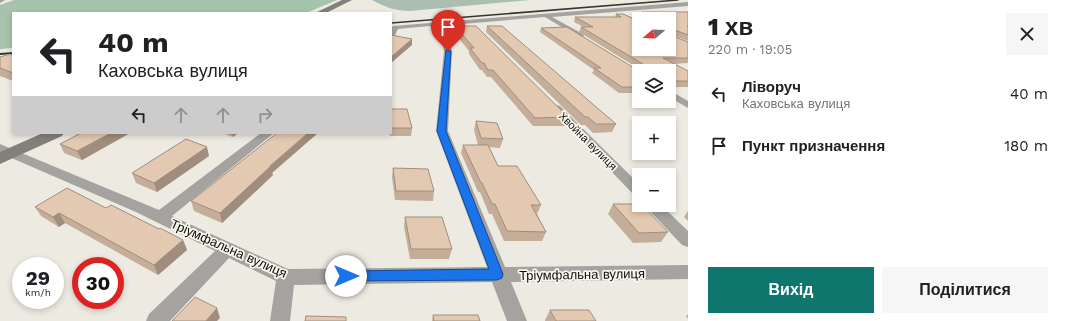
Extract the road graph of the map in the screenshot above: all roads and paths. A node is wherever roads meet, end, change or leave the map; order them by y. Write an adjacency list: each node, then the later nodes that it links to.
1 (348, 0): 6 (street)
2 (688, 4): 3 (street)
3 (675, 5): 4 (street); 5 (street)
4 (611, 10): 7 (street); 8 (street)
5 (688, 10)
6 (322, 12)
7 (547, 16): 9 (street); 13 (street)
8 (625, 17)
9 (469, 22): 10 (street); 11 (street)
10 (432, 24): 12 (street); 26 (street)
11 (480, 32)
12 (392, 33)
13 (587, 40)
14 (676, 97): 16 (street)
15 (546, 99): 20 (street, Хвойна вулиця)
16 (688, 105)
17 (54, 134): 19 (street)
18 (267, 134): 22 (street)
19 (4, 154): 22 (street, Тріумфальна вулиця)
20 (632, 185)
21 (659, 212): 23 (street)
22 (161, 217): 24 (street, Тріумфальна вулиця)
23 (688, 241)
24 (228, 248): 27 (street, Тріумфальна вулиця); 28 (street)
25 (688, 272): 26 (street, Тріумфальна вулиця)
26 (497, 274): 27 (street, Тріумфальна вулиця); 30 (street)
27 (286, 277): 29 (street)
28 (156, 321)
29 (280, 321)
30 (517, 321)

